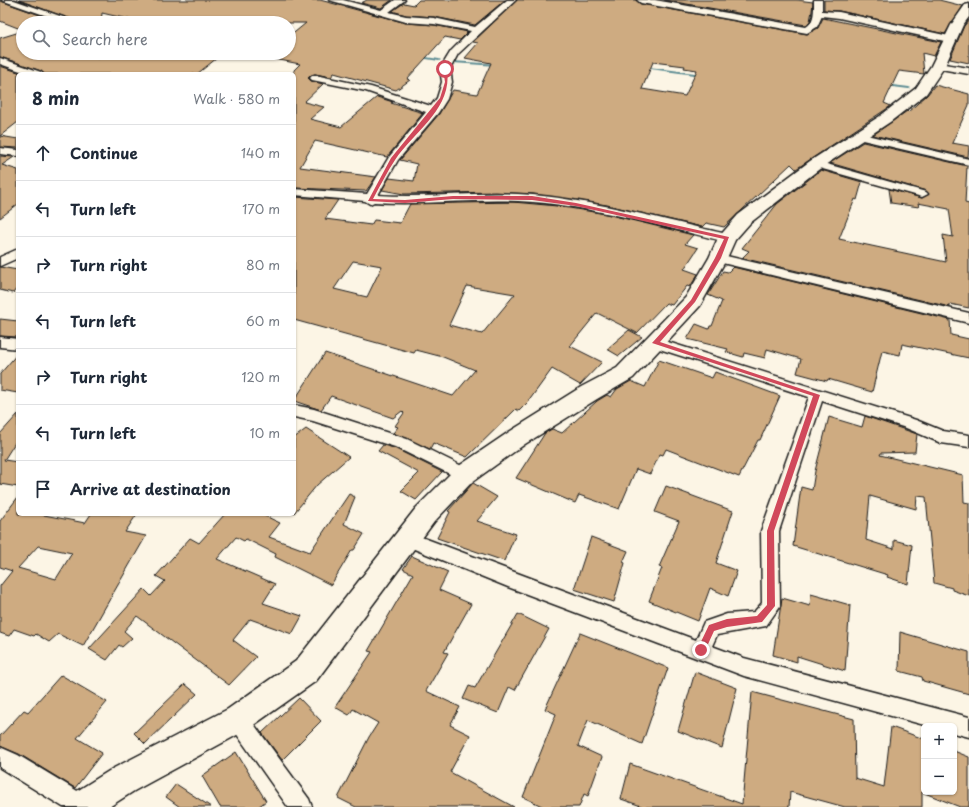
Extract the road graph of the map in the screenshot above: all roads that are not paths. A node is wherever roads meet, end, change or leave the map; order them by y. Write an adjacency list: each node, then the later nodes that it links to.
1 (5, 0): 10 (street)
2 (333, 0): 8 (street)
3 (401, 0): 8 (street)
4 (512, 0): 11 (street)
5 (641, 0): 9 (street)
6 (818, 0): 9 (street)
7 (969, 8): 12 (street)
8 (382, 13): 11 (street)
9 (818, 13): 12 (street)
10 (54, 16)
11 (477, 30): 18 (street)
12 (949, 39): 14 (street)
13 (0, 61): 16 (street)
14 (938, 66): 15 (street); 19 (street)
15 (969, 71)
16 (32, 72)
17 (315, 78): 18 (street)
18 (434, 111): 26 (street)
19 (858, 136): 22 (street); 23 (street)
20 (0, 151): 21 (street)
21 (16, 153)
22 (969, 162)
23 (816, 164): 25 (street); 27 (street)
24 (296, 192): 26 (street)
25 (922, 194)
26 (370, 200): 27 (street)
27 (722, 248): 30 (street); 32 (street)
28 (16, 254): 29 (street)
29 (0, 262)
30 (969, 318)
31 (0, 342): 33 (street)
32 (655, 343): 34 (street); 37 (street)
33 (16, 344)
34 (817, 395): 36 (street); 39 (street)
35 (296, 411): 37 (street)
36 (969, 441)
37 (464, 475): 38 (street)
38 (408, 539): 39 (street); 40 (street)
39 (701, 650): 41 (street)
40 (238, 719): 43 (street); 44 (street)
41 (969, 727)
42 (0, 757): 43 (street)
43 (81, 807)
44 (301, 807)

